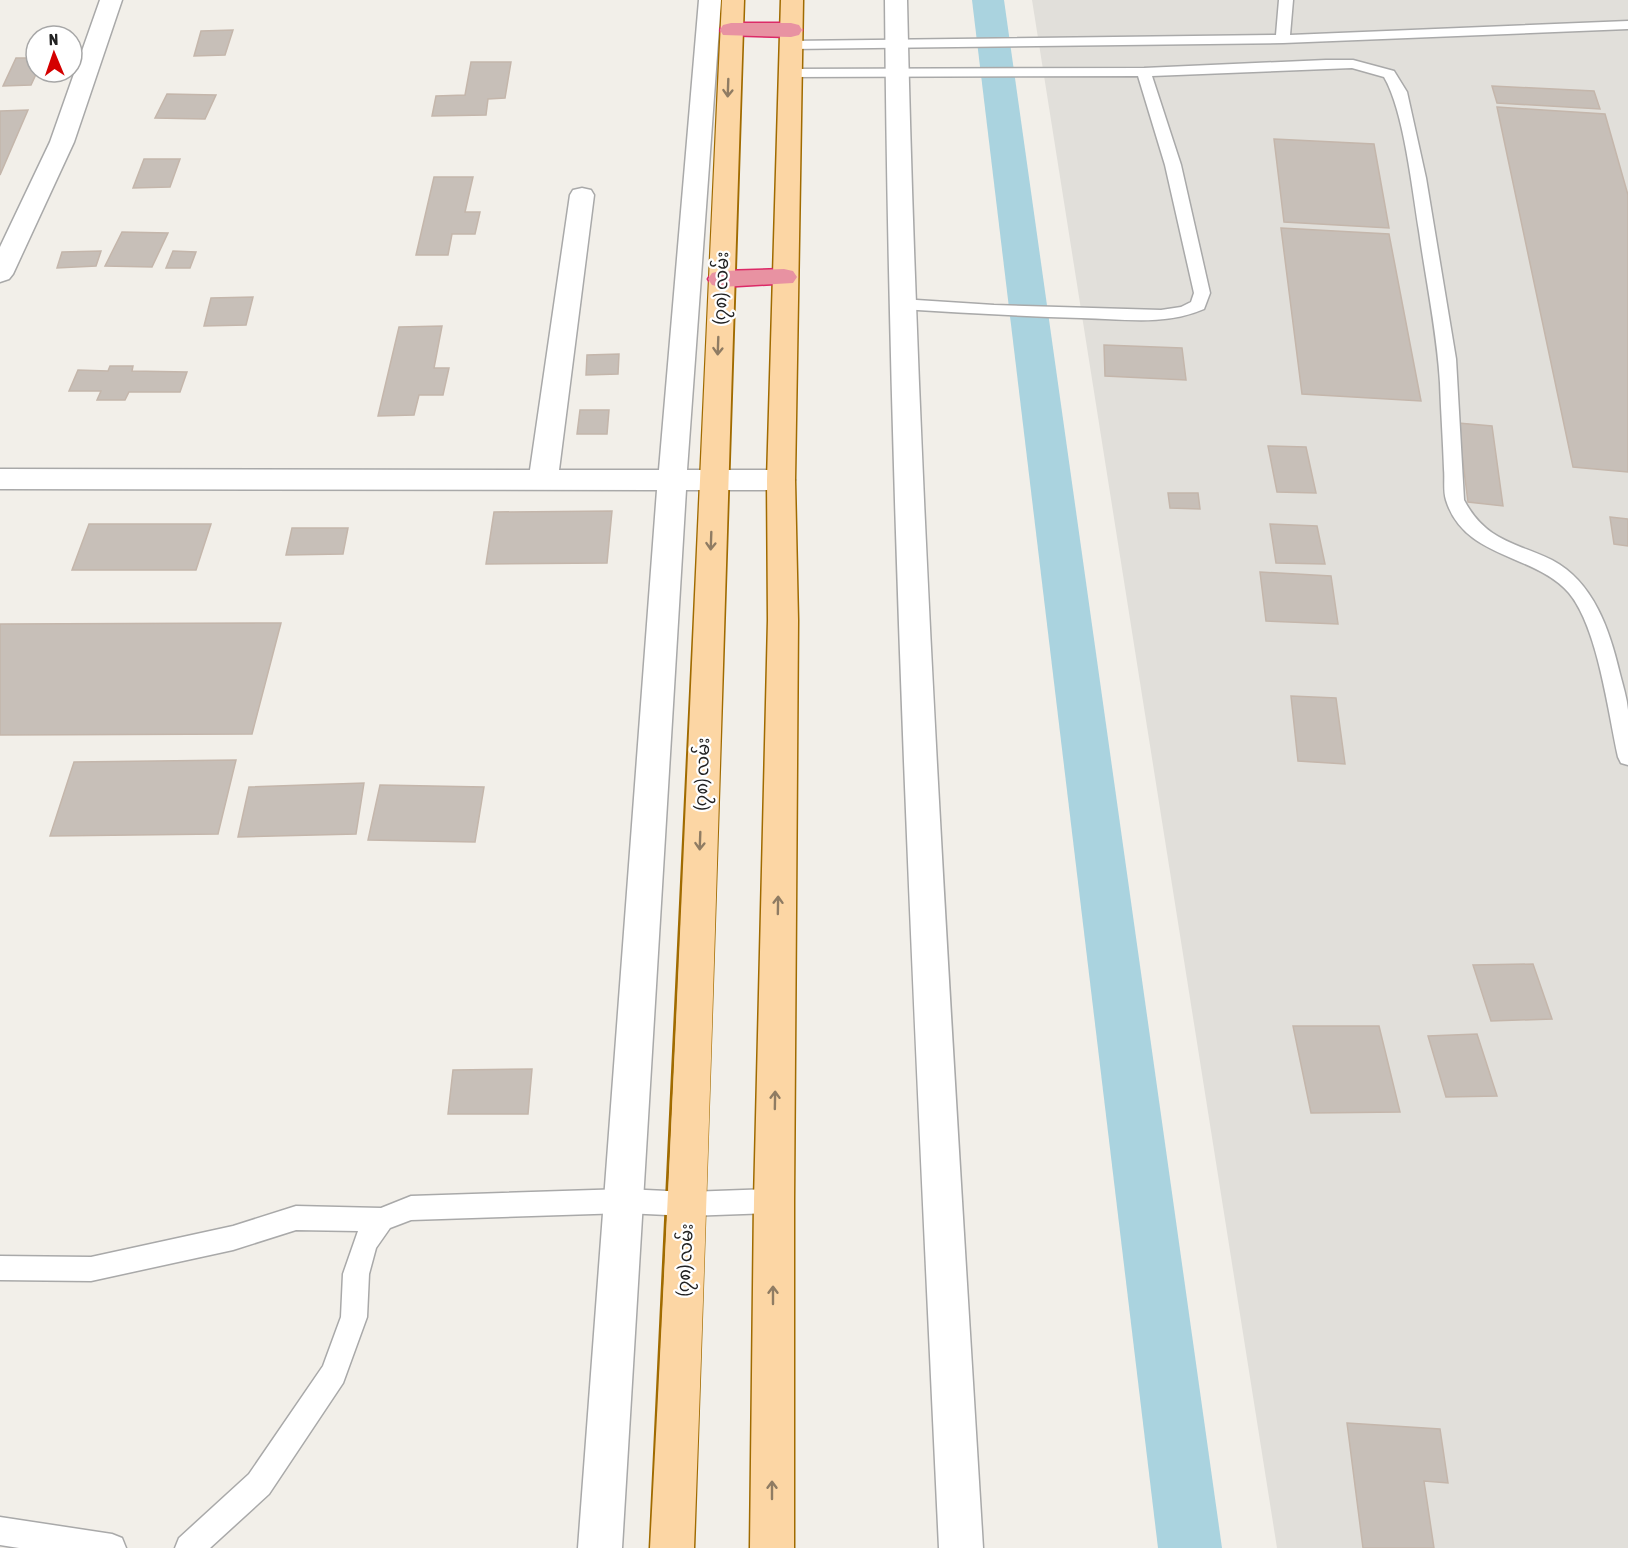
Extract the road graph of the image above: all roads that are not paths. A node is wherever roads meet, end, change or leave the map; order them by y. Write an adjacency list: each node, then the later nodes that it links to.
1 (111, 0): 12 (street)
2 (710, 0): 18 (street)
3 (896, 0): 9 (street)
4 (1286, 0): 8 (lane)
5 (732, 15): 7 (highway); 14 (main road, (၇၈) လမ်း, one-way to 14)
6 (1628, 25): 8 (lane)
7 (790, 37): 9 (lane); 9 (lane); 13 (main road)
8 (1283, 39): 9 (lane)
9 (897, 59): 10 (lane); 15 (street)
10 (1144, 72): 15 (lane); 21 (lane)
11 (582, 195): 17 (street)
12 (0, 274)
13 (784, 277): 14 (highway); 20 (main road)
14 (721, 279): 19 (main road, (၇၈) လမ်း, one-way to 19)
15 (902, 304): 33 (street)
16 (0, 478): 17 (street)
17 (543, 480): 18 (street)
18 (672, 480): 19 (street); 22 (street)
19 (713, 480): 20 (street); 24 (main road, (၇၈) လမ်း, one-way to 24)
20 (780, 480): 23 (main road, one-way to 20)
21 (1628, 757)
22 (625, 1201): 24 (lane); 25 (lane); 30 (street)
23 (774, 1201): 24 (lane); 32 (main road, one-way to 23)
24 (688, 1204): 31 (main road, (၇၈) လမ်း)
25 (381, 1220): 26 (lane); 29 (lane)
26 (0, 1268)
27 (0, 1531): 28 (lane)
28 (112, 1548)
29 (189, 1548)
30 (600, 1548)
31 (672, 1548)
32 (772, 1548)
33 (961, 1548)

